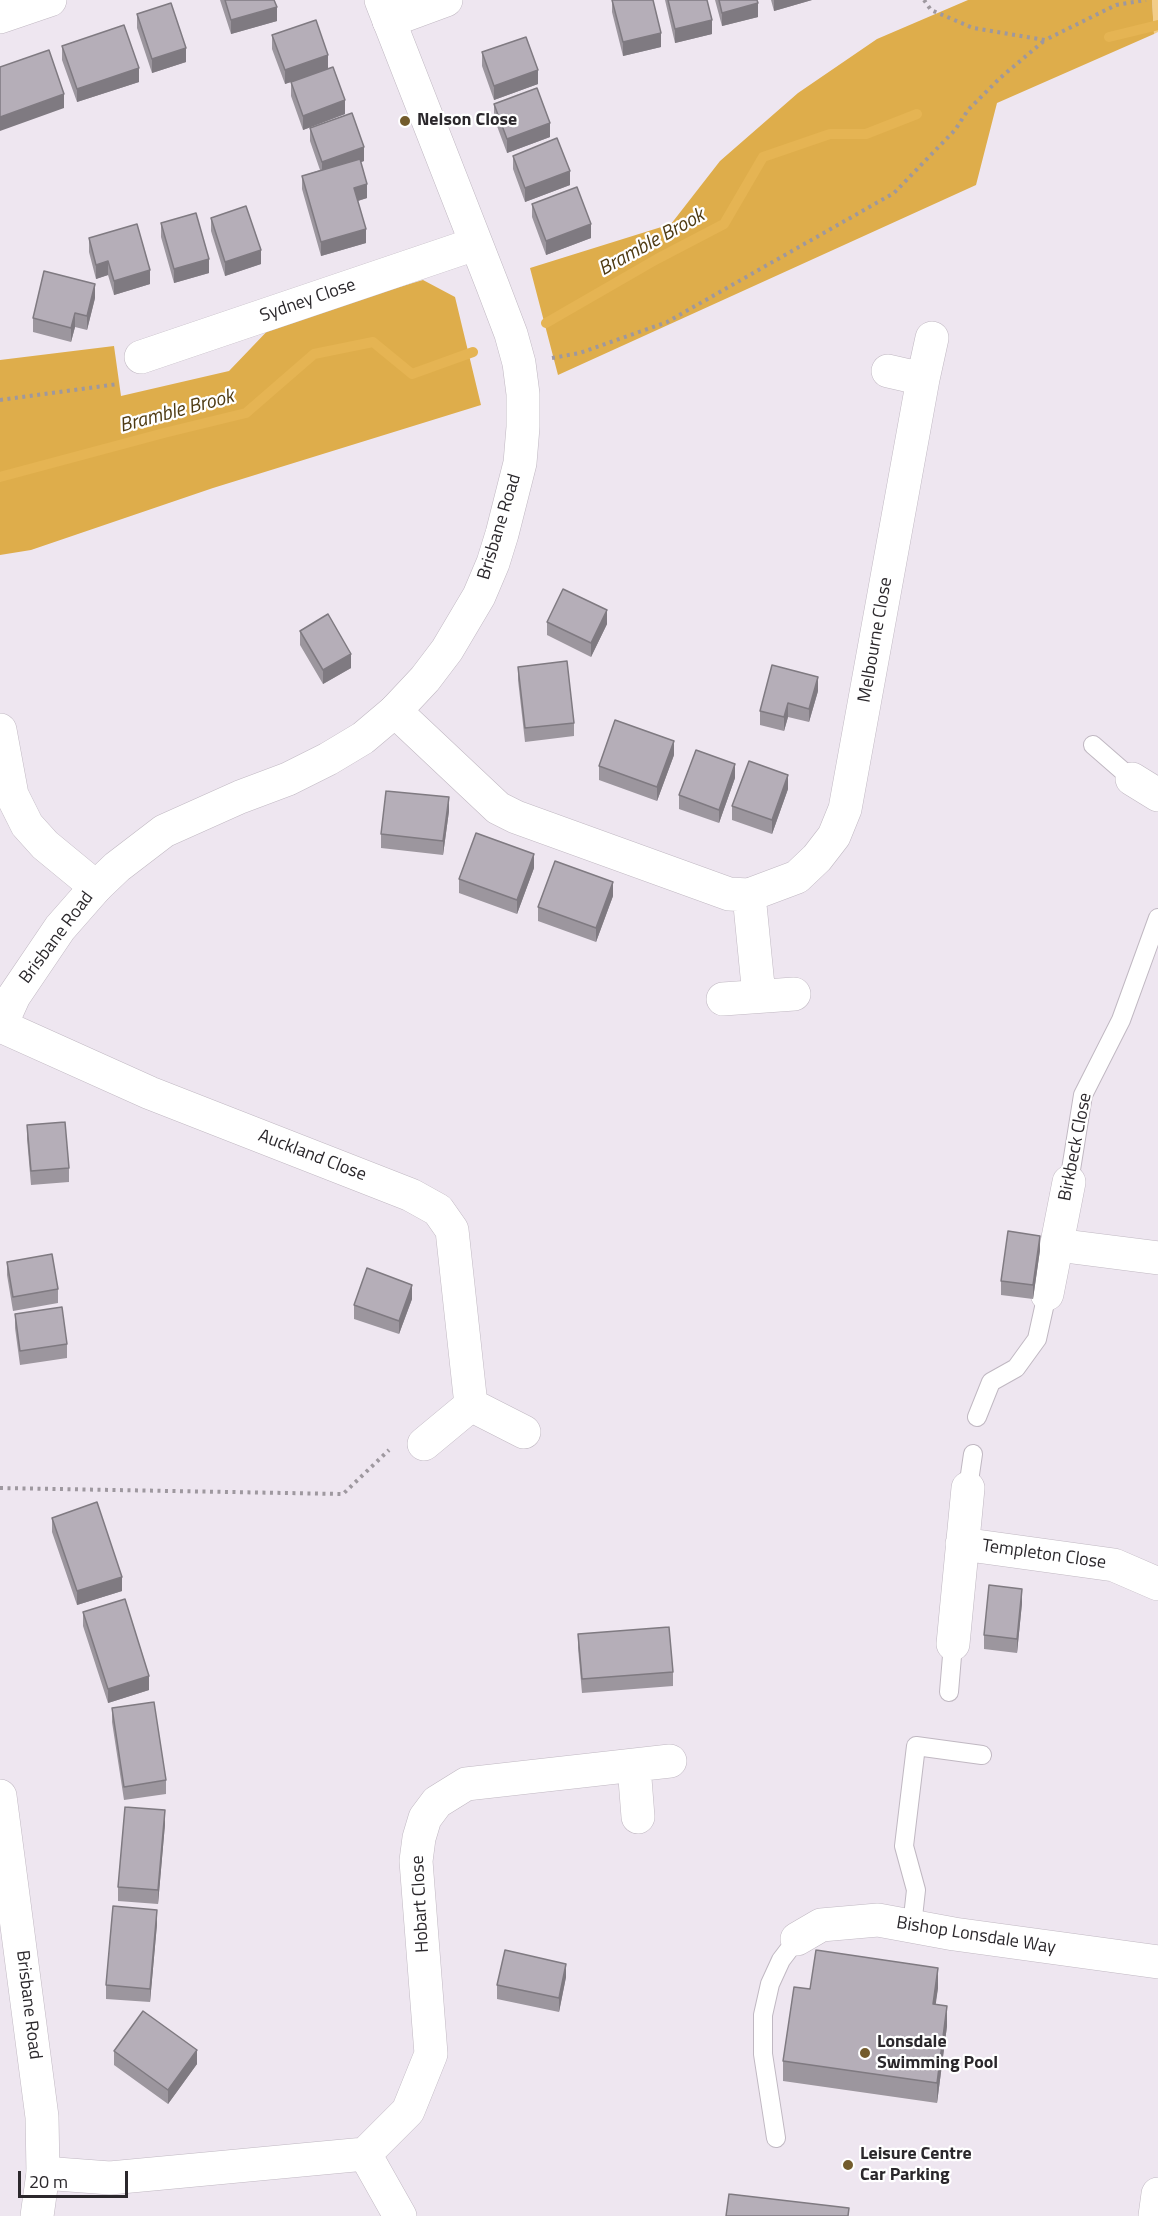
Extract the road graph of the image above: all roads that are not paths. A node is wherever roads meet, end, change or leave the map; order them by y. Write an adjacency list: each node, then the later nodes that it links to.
1 (50, 0): 4 (street)
2 (446, 0): 3 (street)
3 (385, 10): 5 (street, Brisbane Road)
4 (0, 16)
5 (476, 244): 7 (street, Sydney Close); 10 (street, Brisbane Road)
6 (932, 338): 9 (street, Melbourne Close)
7 (141, 357)
8 (888, 371): 9 (street)
9 (923, 379): 15 (street, Melbourne Close)
10 (395, 711): 14 (street, Brisbane Road); 15 (street, Melbourne Close)
11 (0, 730): 14 (street)
12 (1093, 745): 13 (lane)
13 (1145, 787)
14 (96, 887): 20 (street, Brisbane Road)
15 (749, 895): 18 (street)
16 (1158, 918): 21 (lane, Birkbeck Close)
17 (794, 994): 18 (street)
18 (759, 996): 19 (street)
19 (723, 999)
20 (0, 1027): 25 (street, Auckland Close)
21 (1069, 1182): 22 (street, Birkbeck Close)
22 (1057, 1245): 23 (street); 24 (street, Birkbeck Close)
23 (1158, 1258)
24 (1047, 1294): 26 (lane, Birkbeck Close)
25 (471, 1405): 27 (street); 28 (street)
26 (977, 1417)
27 (524, 1432)
28 (424, 1444)
29 (973, 1454): 30 (lane, Templeton Close)
30 (968, 1488): 31 (street, Templeton Close)
31 (962, 1544): 32 (street, Templeton Close); 33 (street, Templeton Close)
32 (1158, 1584)
33 (953, 1644): 34 (lane, Templeton Close)
34 (949, 1692)
35 (981, 1755): 40 (lane)
36 (670, 1761): 37 (street, Hobart Close)
37 (634, 1766): 39 (street); 45 (street, Hobart Close)
38 (0, 1796): 42 (street, Brisbane Road)
39 (638, 1817)
40 (912, 1926): 41 (street, Bishop Lonsdale Way); 43 (street, Bishop Lonsdale Way)
41 (797, 1939): 44 (lane)
42 (11, 1951): 46 (street, Brisbane Road)
43 (1158, 1962)
44 (776, 2138)
45 (365, 2154): 46 (street); 49 (street)
46 (43, 2173): 48 (street, Brisbane Road)
47 (1158, 2194): 50 (street)
48 (37, 2216)
49 (400, 2216)
50 (1155, 2216)

